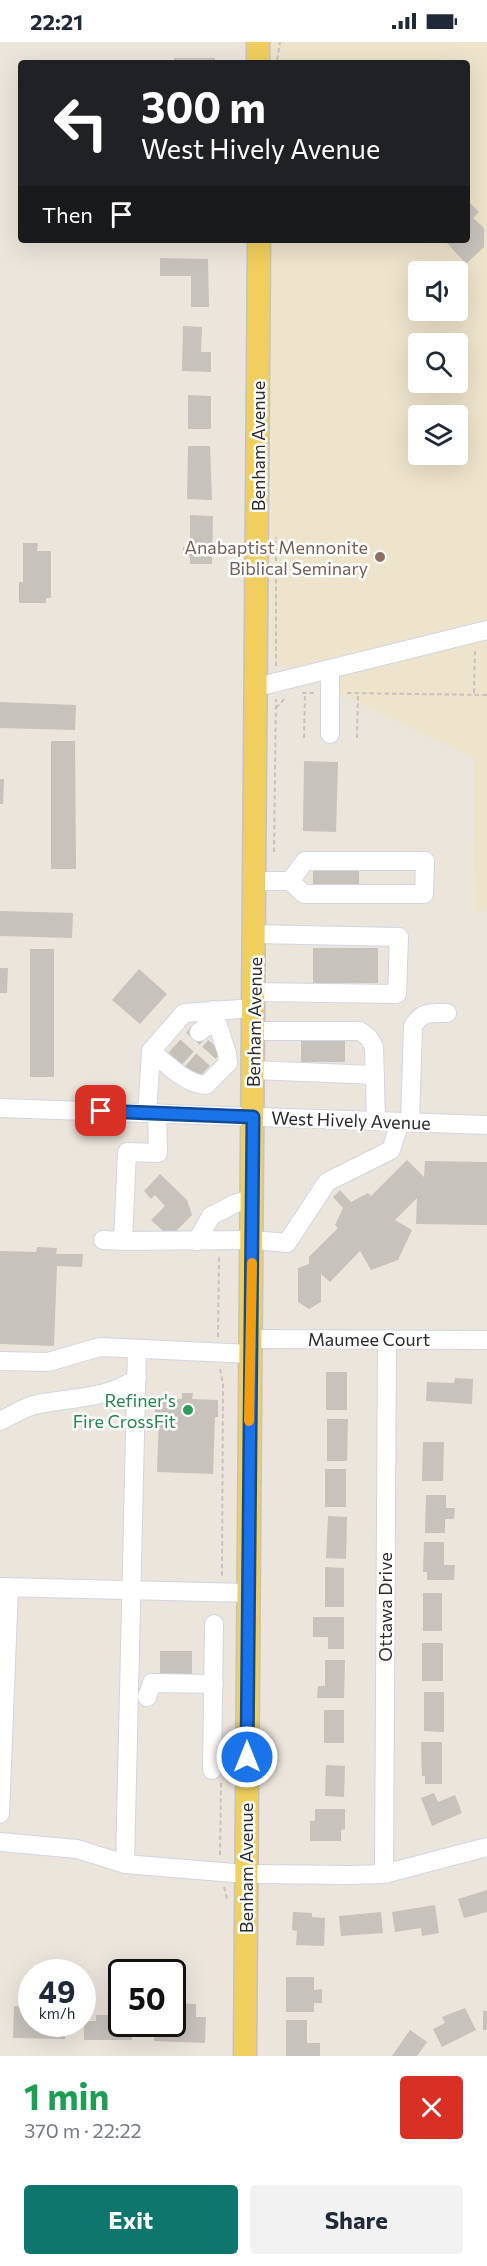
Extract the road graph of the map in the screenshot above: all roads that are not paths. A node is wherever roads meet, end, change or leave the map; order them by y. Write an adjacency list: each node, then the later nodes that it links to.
1 (258, 42): 2 (main road)
2 (258, 60)
3 (259, 243): 6 (main road, Benham Avenue)
4 (481, 631): 5 (street)
5 (330, 669): 6 (street); 7 (street)
6 (257, 687): 8 (main road, Benham Avenue)
7 (330, 734)
8 (273, 881): 8 (street); 9 (main road, Benham Avenue)
9 (255, 934): 10 (main road, Benham Avenue); 10 (street)
10 (254, 1000): 12 (street); 13 (main road, Benham Avenue)
11 (447, 1013): 22 (street)
12 (214, 1015): 14 (street); 15 (street); 15 (street)
13 (254, 1031): 16 (main road, Benham Avenue); 17 (street)
14 (200, 1032)
15 (151, 1051): 19 (street)
16 (253, 1070): 17 (street); 20 (main road, Benham Avenue)
17 (375, 1075): 21 (street)
18 (0, 1108): 19 (street, West Hively Avenue)
19 (152, 1113): 20 (street, West Hively Avenue); 27 (street)
20 (253, 1117): 21 (street, West Hively Avenue); 24 (main road, Benham Avenue)
21 (376, 1121): 22 (street, West Hively Avenue)
22 (405, 1122): 23 (street, West Hively Avenue); 26 (street)
23 (487, 1125)
24 (253, 1198): 26 (main road, Benham Avenue); 28 (street)
25 (103, 1240): 27 (street)
26 (253, 1240): 28 (street); 31 (main road, Benham Avenue)
27 (123, 1241): 28 (street)
28 (196, 1241)
29 (387, 1339): 30 (street, Maumee Court); 31 (street, Maumee Court); 49 (street, Ottawa Drive)
30 (487, 1340)
31 (250, 1346): 32 (street, Maumee Court); 38 (main road, Benham Avenue)
32 (137, 1349): 33 (street, Maumee Court); 34 (street)
33 (0, 1361)
34 (137, 1378): 35 (street); 37 (street)
35 (0, 1421)
36 (4, 1587): 37 (street); 42 (street)
37 (133, 1590): 38 (street); 47 (street)
38 (248, 1593): 48 (main road, Benham Avenue)
39 (214, 1623): 40 (street)
40 (214, 1684): 41 (street); 43 (street)
41 (147, 1697)
42 (2, 1731): 44 (street)
43 (216, 1775)
44 (0, 1814)
45 (0, 1842): 47 (street)
46 (487, 1847): 49 (street)
47 (125, 1864): 48 (street)
48 (246, 1874): 49 (street); 50 (main road, Benham Avenue)
49 (384, 1874)
50 (245, 2056)

